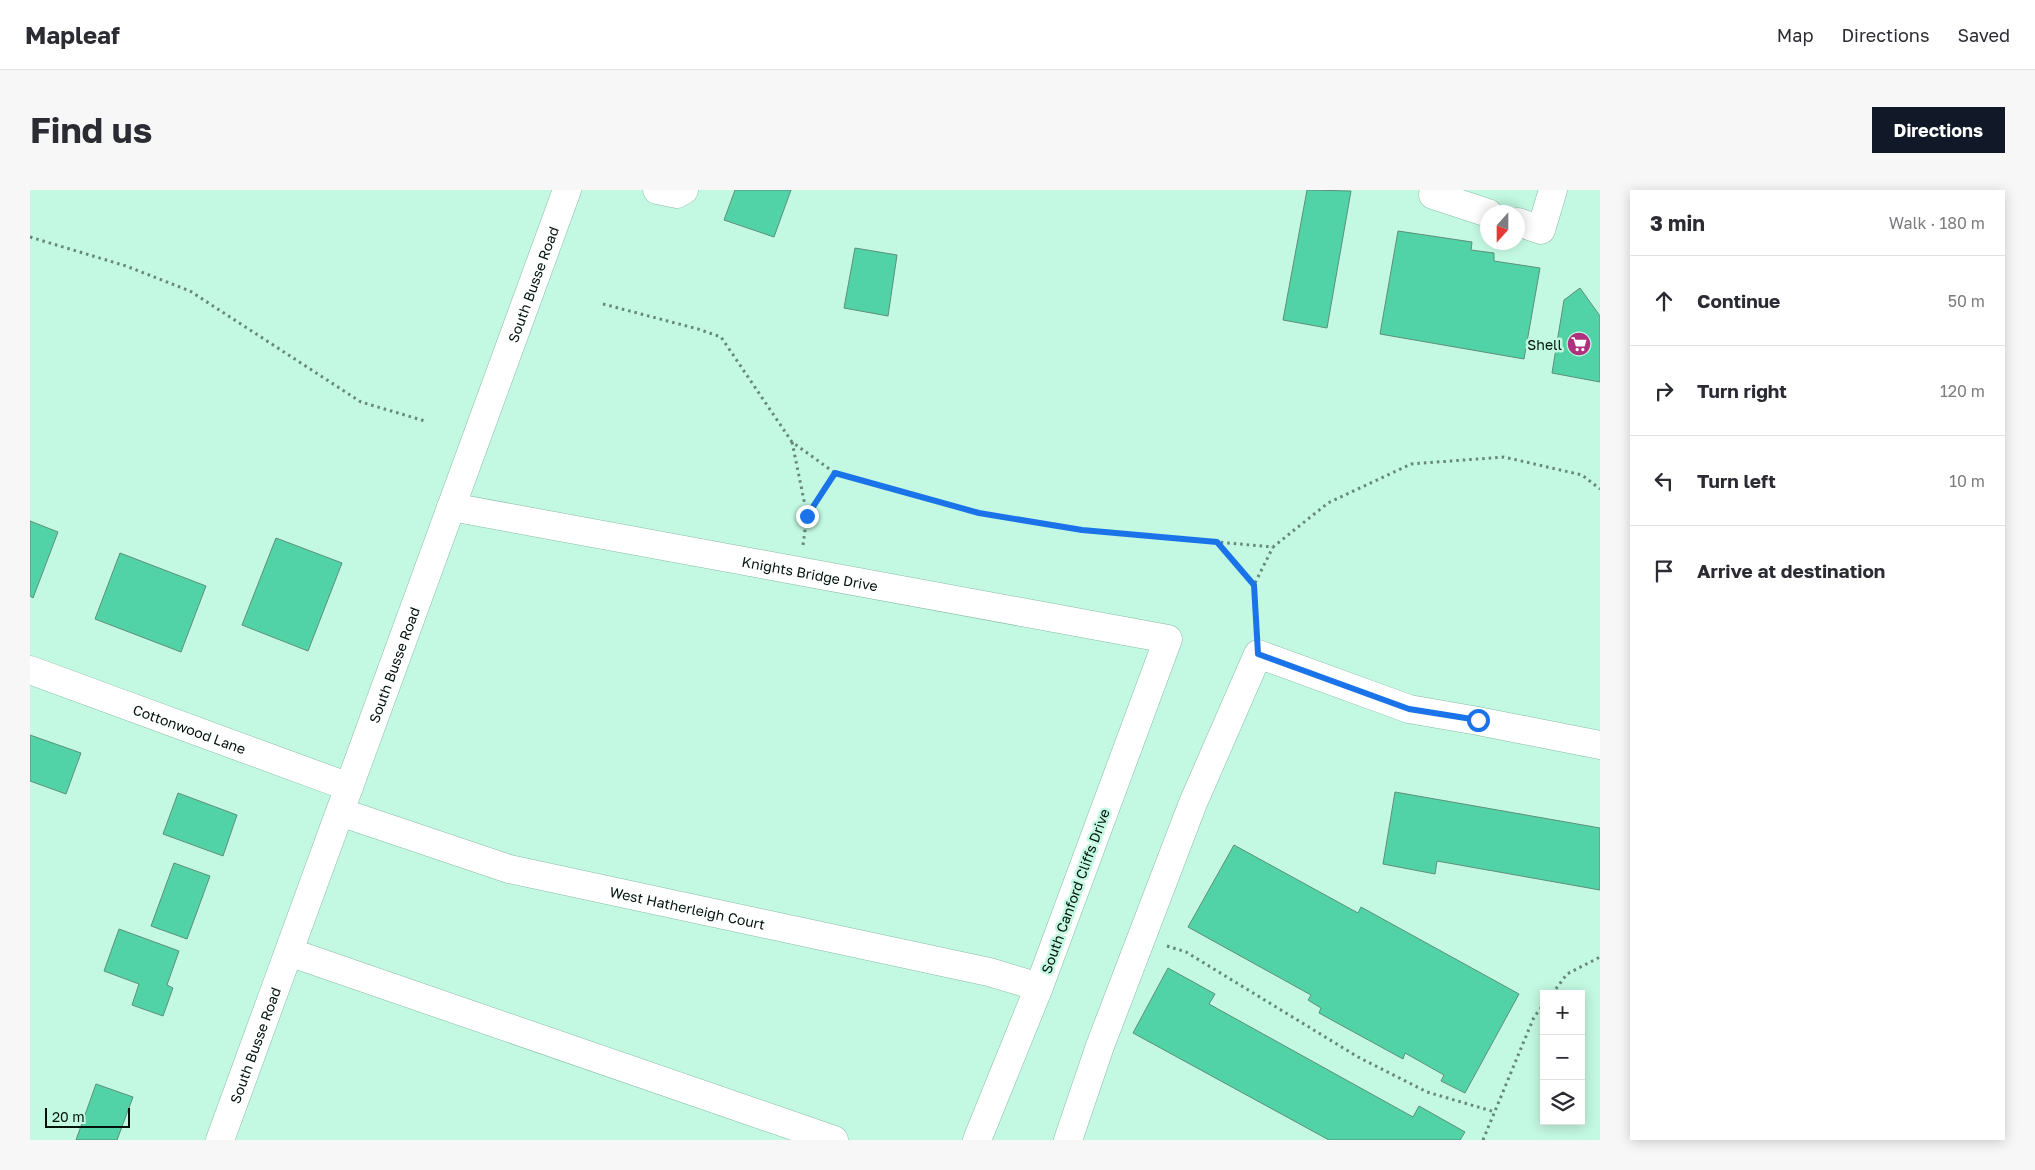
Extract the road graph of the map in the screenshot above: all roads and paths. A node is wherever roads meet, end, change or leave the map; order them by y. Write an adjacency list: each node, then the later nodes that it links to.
1 (568, 190): 14 (street, South Busse Road)
2 (657, 190): 3 (street)
3 (684, 190)
4 (1434, 190): 6 (street)
5 (1553, 190): 7 (street)
6 (1480, 210)
7 (1525, 224)
8 (30, 237): 10 (path)
9 (603, 304): 11 (path)
10 (425, 421)
11 (792, 442): 12 (path); 12 (path)
12 (835, 473): 15 (path)
13 (1600, 489): 16 (path)
14 (452, 507): 18 (street, Knights Bridge Drive); 22 (street, South Busse Road)
15 (1217, 542): 16 (path); 17 (path)
16 (1273, 546): 17 (path)
17 (1254, 585): 19 (path)
18 (1168, 639): 26 (street, South Canford Cliffs Drive)
19 (1258, 654): 21 (street); 23 (street)
20 (30, 670): 22 (street, Cottonwood Lane)
21 (1600, 745)
22 (344, 800): 24 (street, South Busse Road); 26 (street, West Hatherleigh Court)
23 (1142, 936): 29 (path); 33 (street)
24 (288, 952): 30 (street, South Busse Road); 31 (street)
25 (1600, 957): 27 (path)
26 (1039, 988): 32 (street, South Canford Cliffs Drive)
27 (1555, 990)
28 (1540, 1009): 29 (path)
29 (1495, 1112): 34 (path)
30 (220, 1140)
31 (834, 1140)
32 (977, 1140)
33 (1068, 1140)
34 (1483, 1140)

